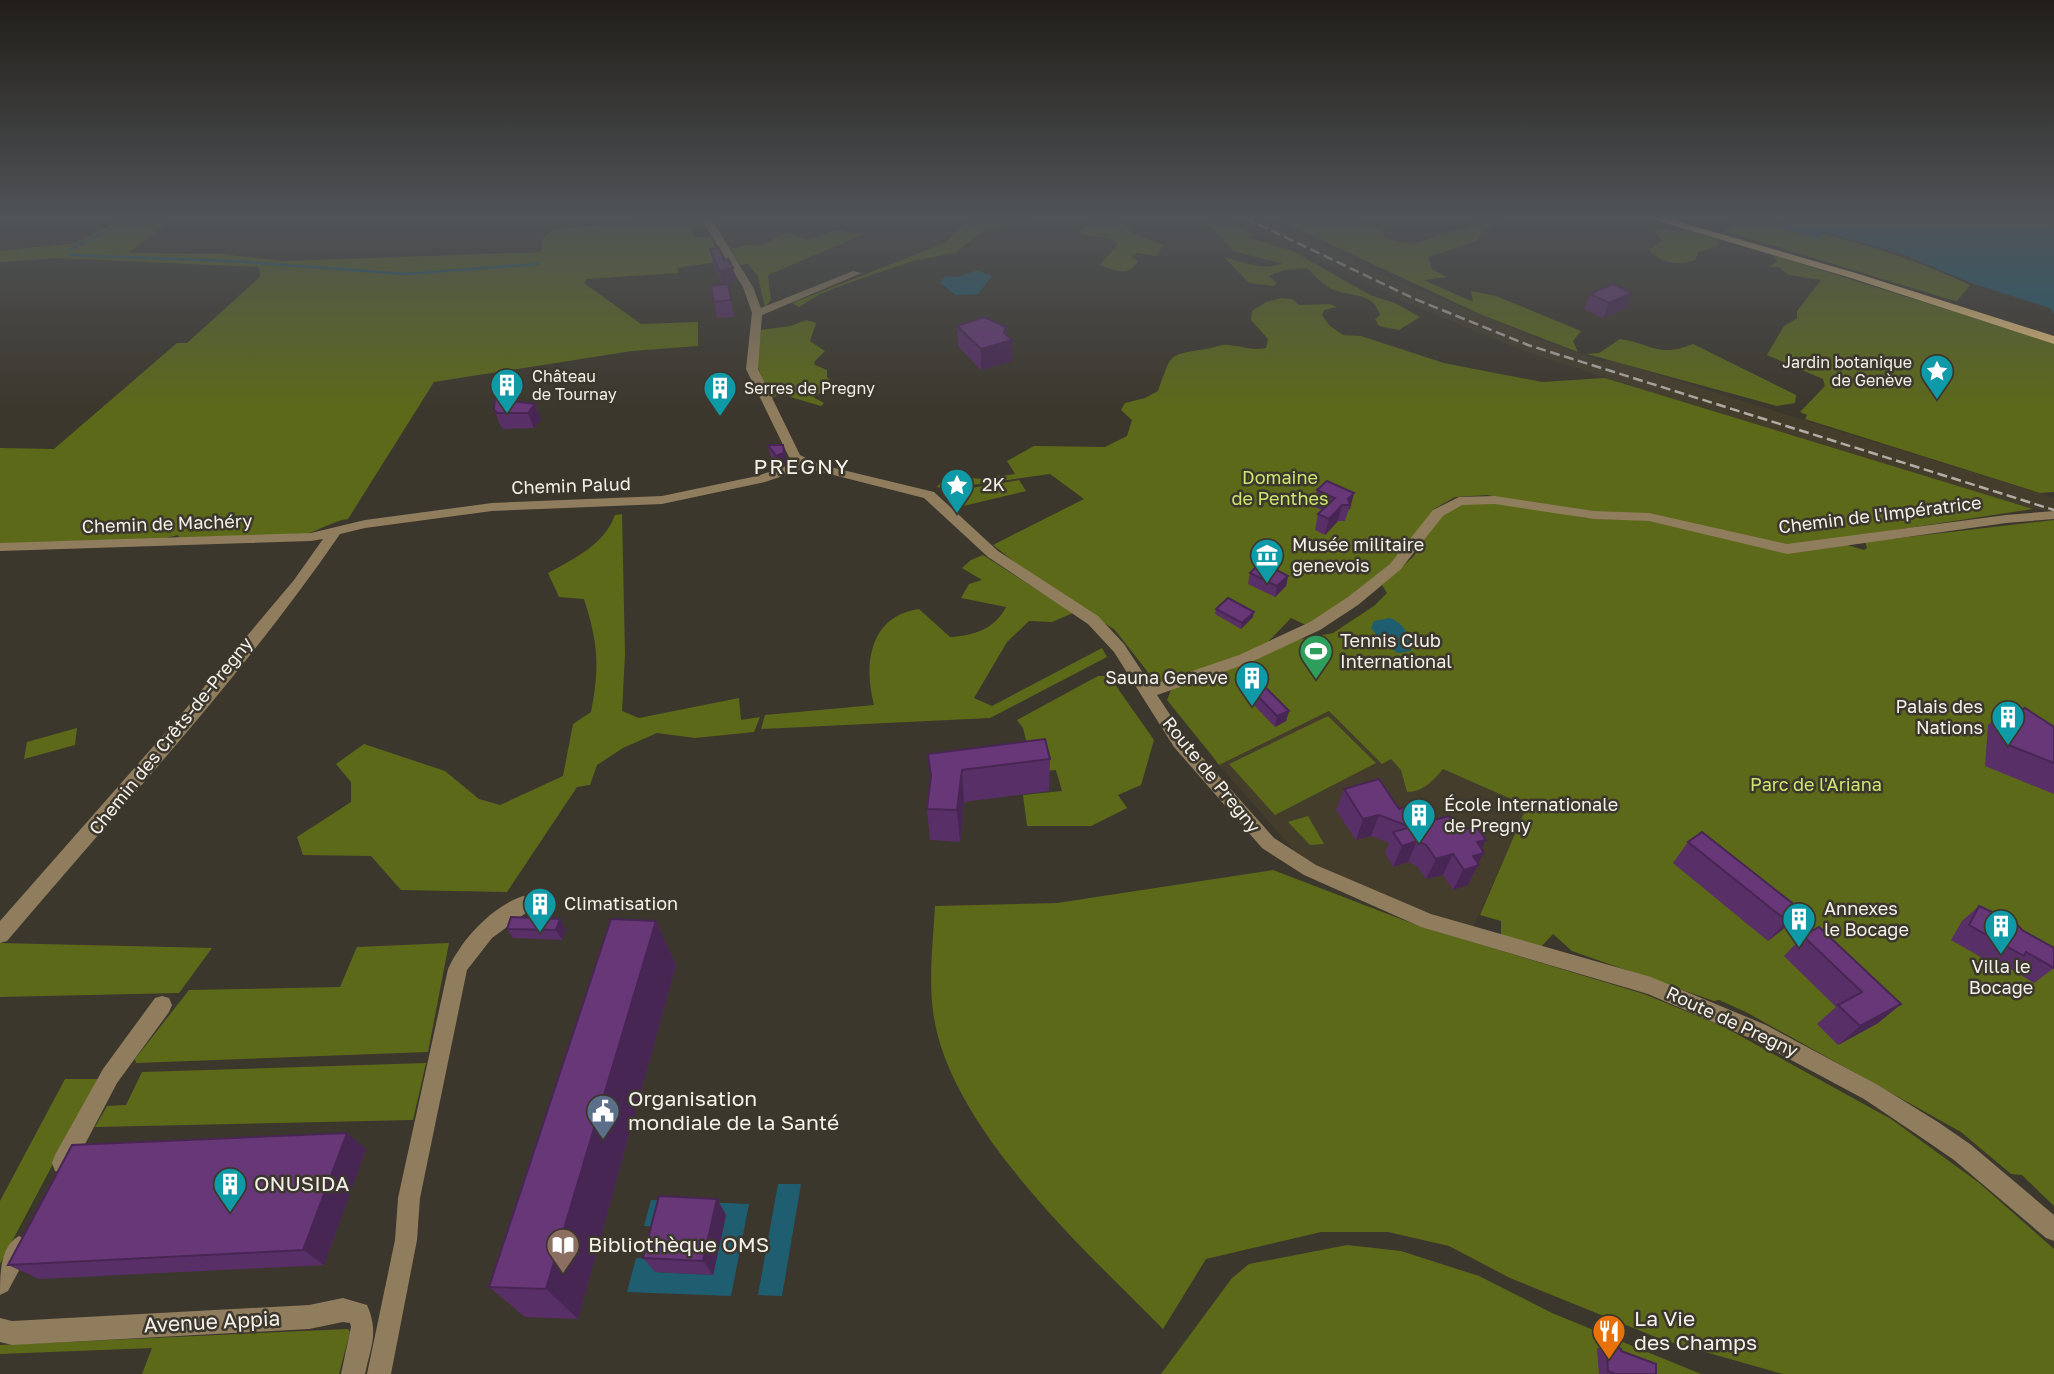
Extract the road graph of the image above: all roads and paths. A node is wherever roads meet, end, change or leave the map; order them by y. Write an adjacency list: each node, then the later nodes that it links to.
1 (745, 282): 5 (street)
2 (834, 282): 5 (street)
3 (1876, 282): 6 (main road)
4 (1886, 282): 6 (main road)
5 (757, 313): 7 (street)
6 (2054, 338)
7 (806, 464): 9 (street, Chemin Palud); 12 (street, Route de Pregny)
8 (2054, 515): 10 (street, Chemin de l'Impératrice)
9 (335, 531): 11 (street, Chemin de Machéry); 14 (street, Chemin des Crêts-de-Pregny)
10 (1872, 537): 12 (street, Chemin de l'Impératrice)
11 (0, 547)
12 (1147, 692): 18 (street, Route de Pregny)
13 (523, 904): 22 (street)
14 (0, 935)
15 (162, 1005): 16 (street)
16 (55, 1180)
17 (30, 1225): 19 (street)
18 (2054, 1230)
19 (0, 1283)
20 (0, 1330): 21 (street, Avenue Appia)
21 (353, 1374)
22 (379, 1374)

